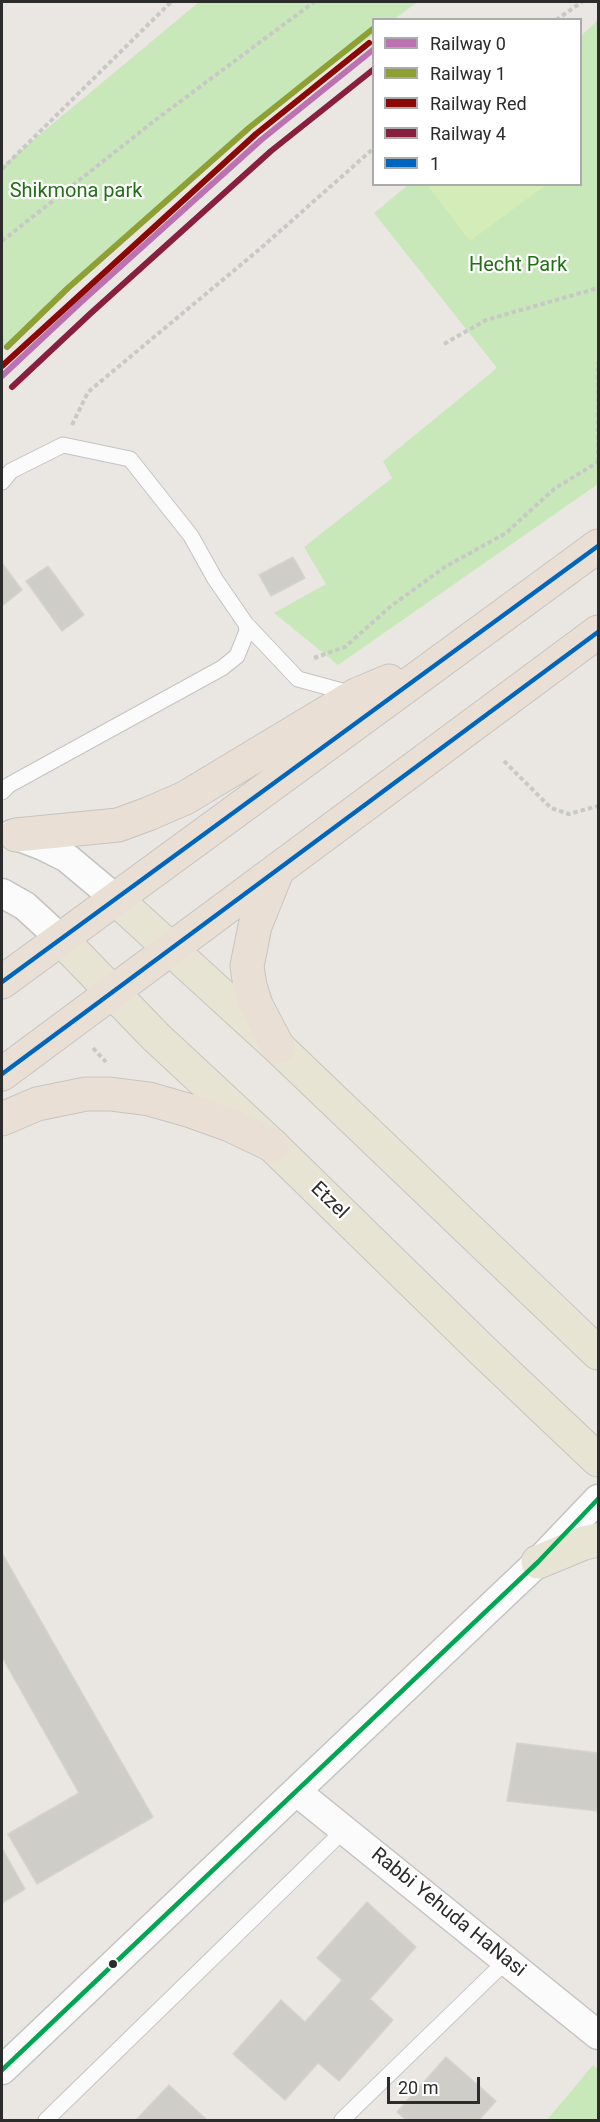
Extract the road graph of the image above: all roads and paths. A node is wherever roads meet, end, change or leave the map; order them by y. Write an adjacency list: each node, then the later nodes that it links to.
1 (171, 2): 6 (path)
2 (314, 2): 7 (path)
3 (582, 2): 4 (path)
4 (559, 18)
5 (372, 150): 11 (path)
6 (2, 169)
7 (2, 241)
8 (598, 288): 9 (path)
9 (444, 344)
10 (598, 362): 12 (path)
11 (63, 445): 13 (lane); 15 (lane)
12 (598, 462): 18 (path)
13 (2, 482)
14 (598, 546): 17 (highway)
15 (246, 624): 18 (lane); 21 (lane)
16 (598, 632): 24 (highway)
17 (441, 660): 19 (highway); 26 (highway)
18 (287, 667): 19 (lane)
19 (356, 695): 23 (highway)
20 (504, 761): 22 (path)
21 (2, 792)
22 (598, 806)
23 (6, 830): 26 (street)
24 (278, 868): 28 (highway); 32 (highway)
25 (2, 893): 27 (street)
26 (116, 899): 27 (highway); 28 (main road)
27 (61, 939): 29 (highway); 30 (main road, Etzel)
28 (170, 948): 30 (highway); 32 (main road)
29 (2, 982)
30 (111, 993): 31 (highway); 36 (main road, Etzel)
31 (70, 1022): 33 (path); 34 (highway)
32 (278, 1047): 37 (main road)
33 (110, 1066)
34 (2, 1074)
35 (2, 1119): 36 (highway)
36 (272, 1145): 38 (main road, Etzel)
37 (598, 1353)
38 (598, 1460)
39 (598, 1499): 41 (street)
40 (598, 1540): 41 (main road)
41 (538, 1562): 42 (street)
42 (297, 1792): 43 (street, Rabbi Yehuda HaNasi); 46 (street)
43 (344, 1830): 44 (street, Rabbi Yehuda HaNasi); 47 (lane)
44 (506, 1961): 45 (street, Rabbi Yehuda HaNasi); 48 (lane)
45 (598, 2035)
46 (2, 2070)
47 (46, 2121)
48 (342, 2121)

